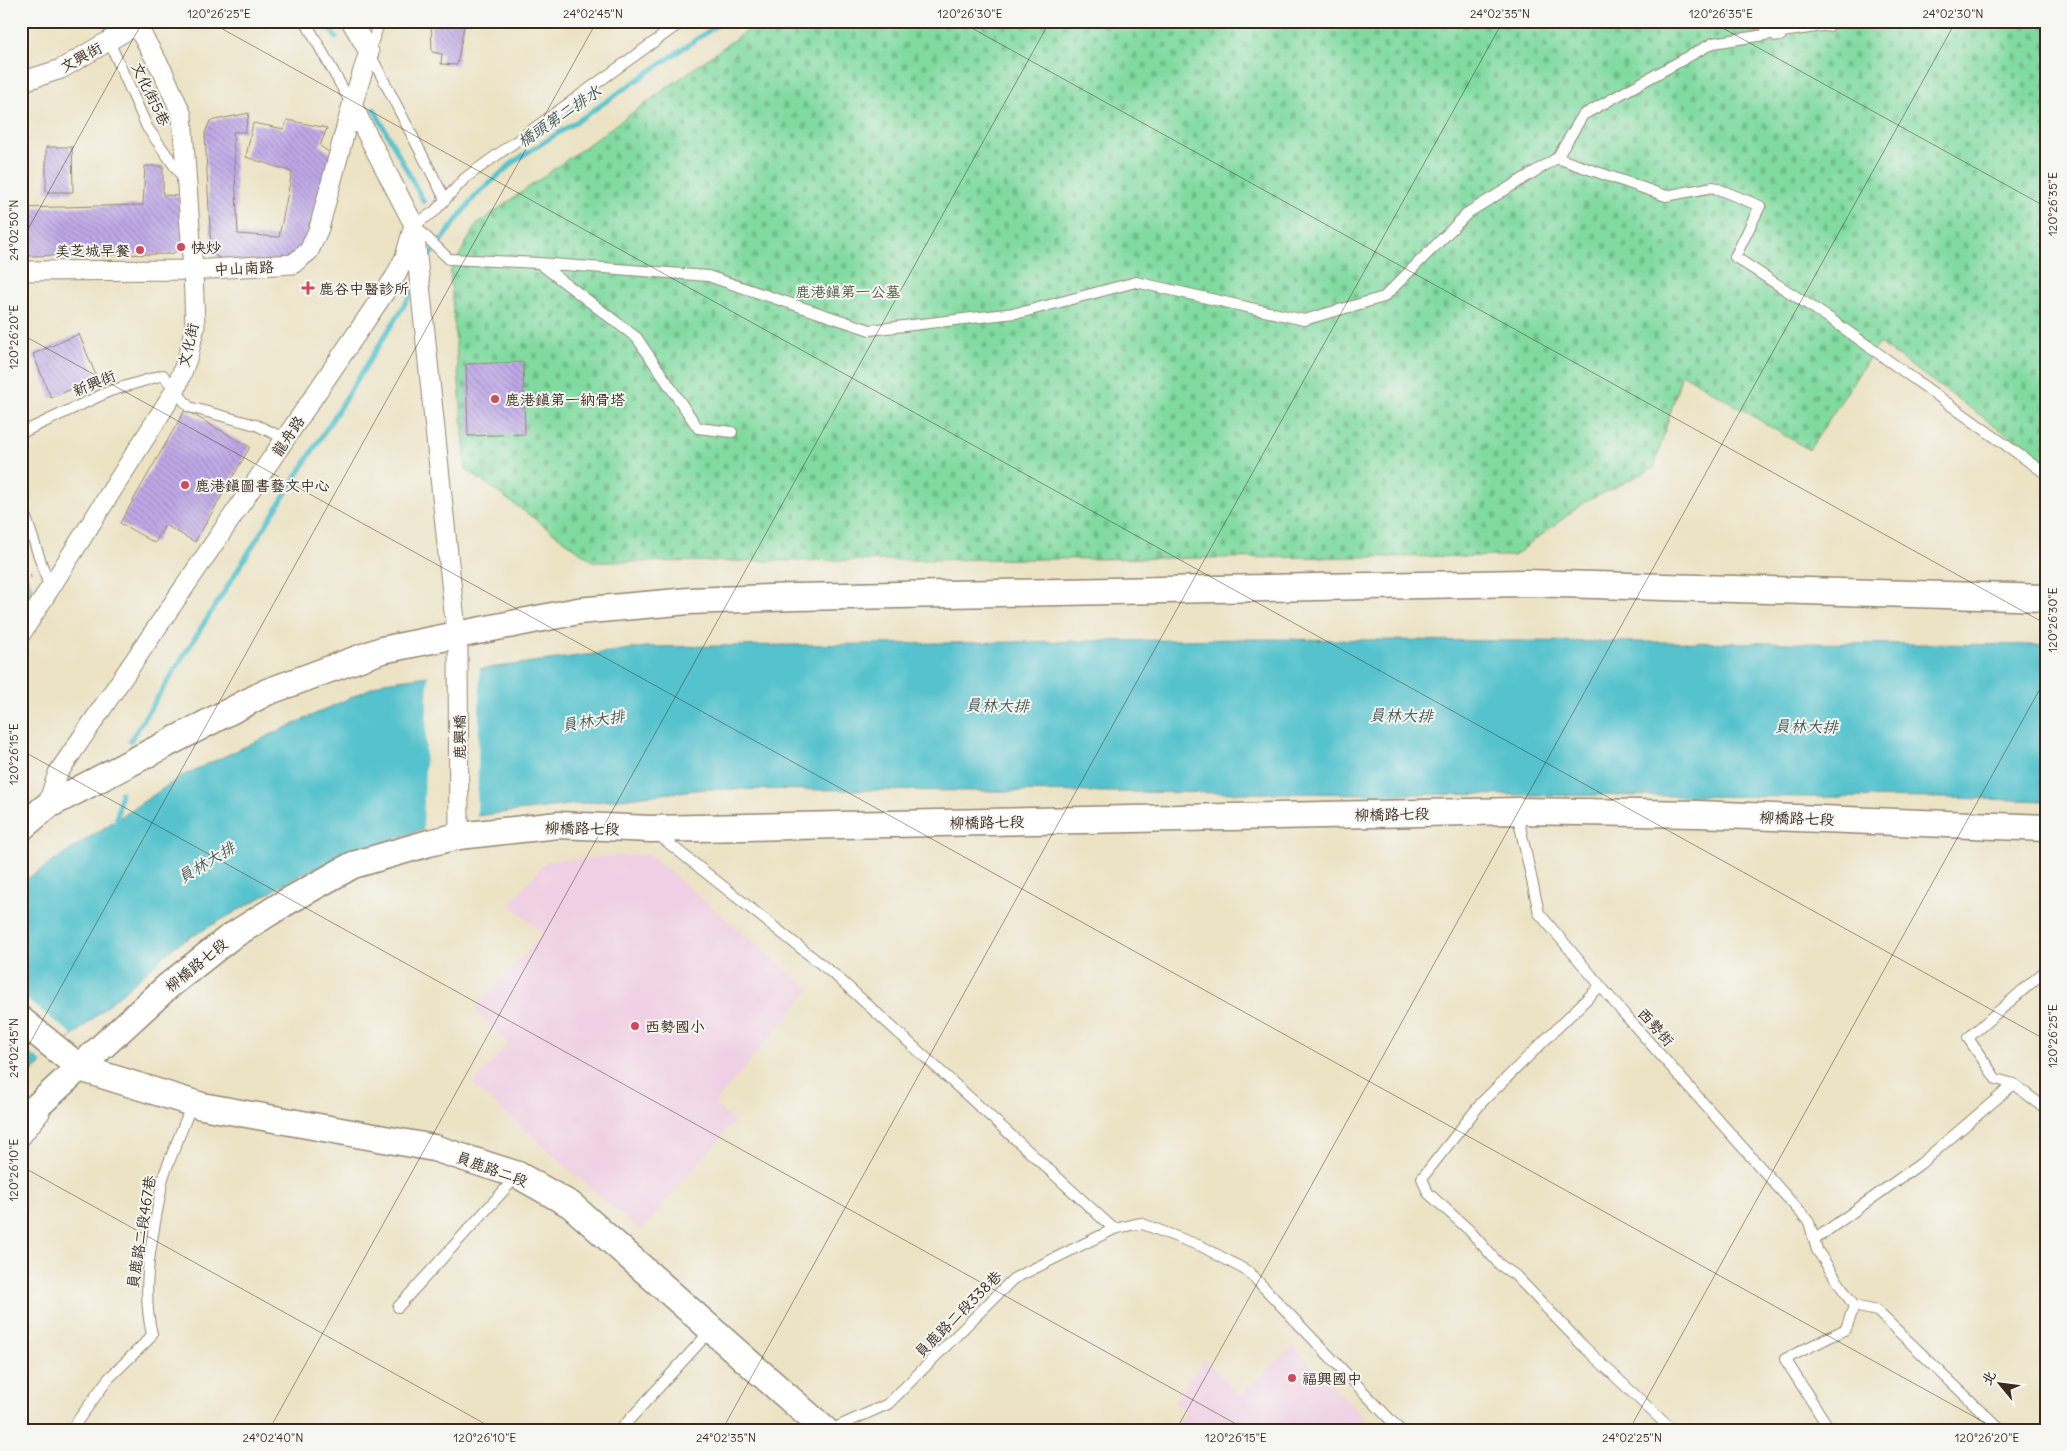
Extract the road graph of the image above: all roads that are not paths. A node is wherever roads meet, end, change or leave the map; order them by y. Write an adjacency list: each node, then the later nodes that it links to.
1 (305, 21): 11 (lane)
2 (351, 21): 9 (street)
3 (380, 21): 9 (lane)
4 (683, 21): 14 (lane)
5 (1828, 22): 7 (lane)
6 (135, 23): 8 (street, 文興街); 13 (street, 文化街)
7 (1772, 27): 12 (lane)
8 (109, 41): 10 (street, 文興街); 13 (lane, 文化街5巷)
9 (369, 52): 11 (street, 中山南路); 14 (lane)
10 (21, 82)
11 (352, 105): 15 (street); 17 (street, 中山南路)
12 (1557, 158): 16 (lane); 23 (lane)
13 (187, 183): 17 (street, 文化街)
14 (446, 200): 15 (lane)
15 (418, 229): 16 (lane); 22 (street, 龍舟路); 28 (street, 鹿興橋)
16 (539, 263): 20 (lane)
17 (193, 270): 18 (street, 中山南路); 19 (street, 文化街)
18 (21, 271)
19 (176, 388): 21 (lane, 新興街); 22 (lane); 25 (street, 文化街)
20 (732, 432)
21 (21, 433)
22 (286, 439): 29 (street, 龍舟路)
23 (2046, 474)
24 (21, 503): 25 (lane)
25 (50, 589): 27 (street, 文化街)
26 (2046, 598): 28 (main road)
27 (21, 634)
28 (457, 643): 29 (main road); 35 (street, 鹿興橋)
29 (47, 806): 31 (street); 32 (main road)
30 (1517, 811): 33 (main road, 柳橋路七段); 34 (main road, 柳橋路七段); 37 (lane, 西勢街)
31 (21, 820)
32 (21, 828)
33 (2046, 828)
34 (651, 829): 35 (main road, 柳橋路七段); 46 (lane)
35 (459, 830): 39 (main road, 柳橋路七段)
36 (2046, 970): 40 (lane)
37 (1600, 986): 47 (lane, 西勢街); 56 (lane)
38 (21, 1020): 39 (main road)
39 (80, 1068): 41 (main road, 員鹿路二段); 43 (main road, 柳橋路七段); 44 (lane)
40 (2014, 1084): 42 (lane); 47 (lane)
41 (192, 1102): 45 (main road, 員鹿路二段); 51 (lane, 員鹿路二段467巷)
42 (2046, 1109)
43 (21, 1121)
44 (21, 1144)
45 (518, 1175): 49 (lane); 50 (main road, 員鹿路二段)
46 (1114, 1229): 54 (lane, 員鹿路二段338巷); 55 (lane, 員鹿路二段338巷)
47 (1814, 1240): 48 (lane, 西勢街)
48 (1854, 1306): 57 (lane); 58 (lane)
49 (398, 1307)
50 (713, 1328): 52 (lane); 53 (main road, 員鹿路二段)
51 (70, 1430)
52 (620, 1430)
53 (825, 1430)
54 (830, 1430)
55 (1400, 1430)
56 (1672, 1430)
57 (1830, 1430)
58 (2001, 1430)

